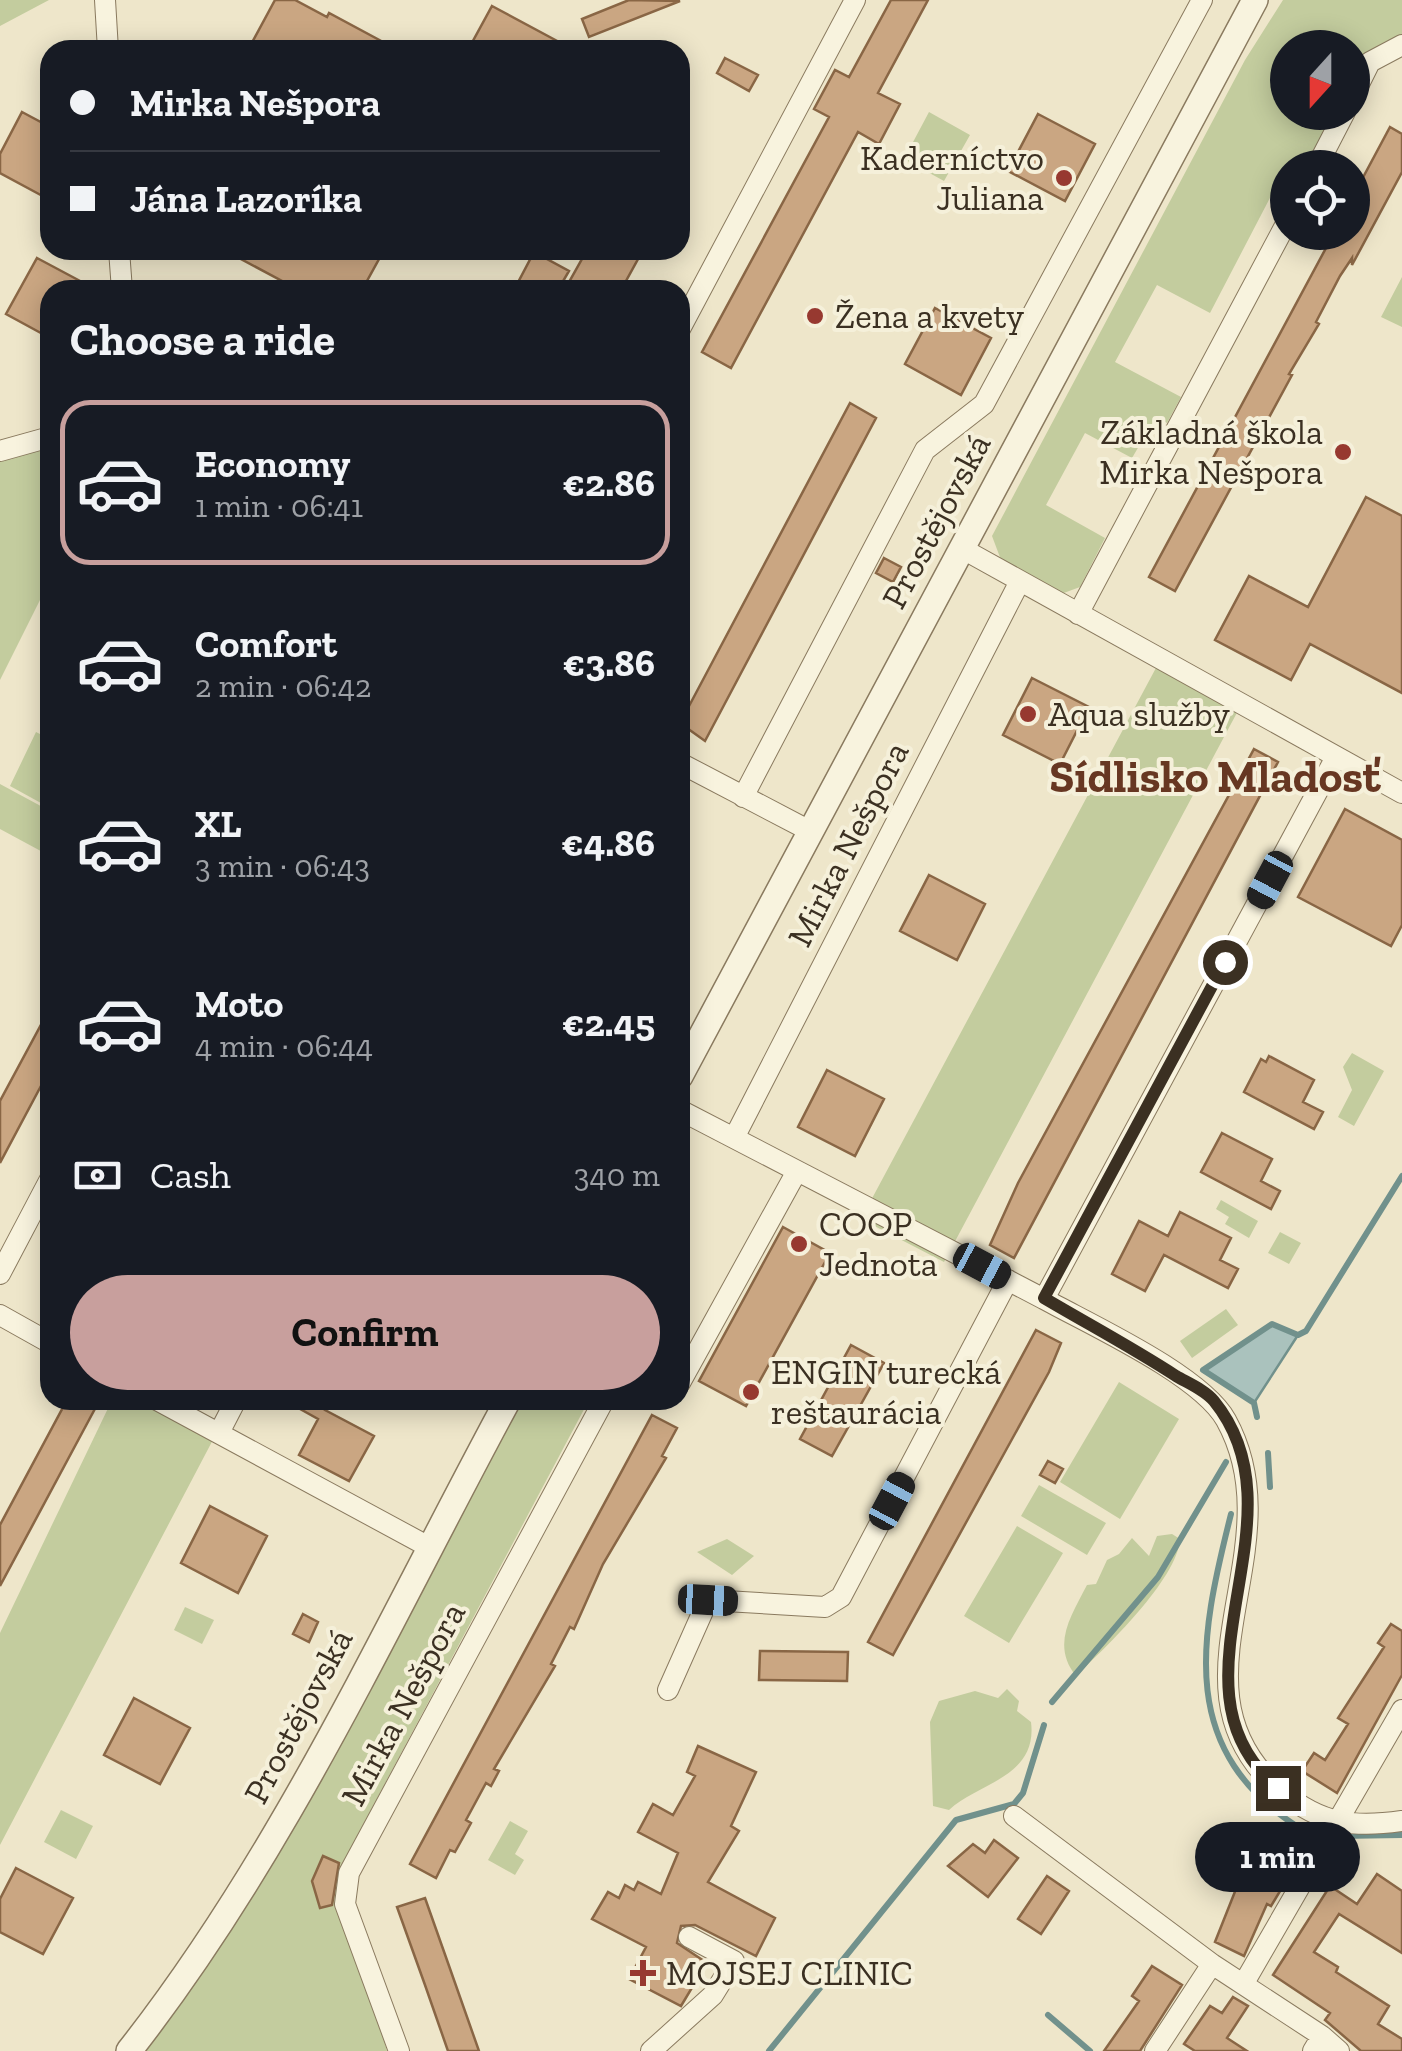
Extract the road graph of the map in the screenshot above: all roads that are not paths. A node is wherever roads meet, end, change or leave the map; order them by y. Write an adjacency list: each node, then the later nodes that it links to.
1 (855, 0): 9 (street)
2 (1202, 0): 18 (street, Prostějovská)
3 (1255, 0): 12 (street, Prostějovská)
4 (105, 4): 5 (street)
5 (107, 40)
6 (1402, 45): 7 (street)
7 (1370, 62)
8 (1272, 250): 14 (street)
9 (690, 310)
10 (40, 439): 11 (street)
11 (0, 451)
12 (960, 548): 13 (street); 19 (street, Prostějovská)
13 (1020, 581): 14 (street); 22 (street, Mirka Nešpora)
14 (1078, 614): 15 (street)
15 (1336, 756): 17 (street); 27 (street)
16 (690, 768): 18 (street)
17 (1402, 793)
18 (743, 797): 19 (street)
19 (810, 832): 20 (street, Prostějovská)
20 (690, 1057)
21 (690, 1115): 22 (street)
22 (734, 1138): 23 (street)
23 (797, 1171): 26 (street); 30 (street)
24 (40, 1198): 25 (street)
25 (0, 1274)
26 (1008, 1280): 27 (street); 37 (street)
27 (1044, 1298): 41 (street)
28 (0, 1316): 29 (street)
29 (40, 1337)
30 (690, 1364)
31 (175, 1410): 35 (street)
32 (231, 1410): 35 (street)
33 (503, 1410): 36 (street, Prostějovská)
34 (599, 1410): 47 (street, Mirka Nešpora)
35 (219, 1433): 36 (street)
36 (428, 1547): 46 (street, Prostějovská)
37 (668, 1690)
38 (1402, 1710): 41 (street)
39 (1014, 1816): 43 (street)
40 (1402, 1822): 41 (street)
41 (1333, 1823): 44 (street)
42 (690, 1938): 48 (street)
43 (1212, 1964): 44 (street); 49 (street)
44 (1244, 1983): 45 (street)
45 (1317, 2043): 50 (street)
46 (129, 2051)
47 (399, 2051)
48 (652, 2051)
49 (1155, 2051)
50 (1339, 2051)

